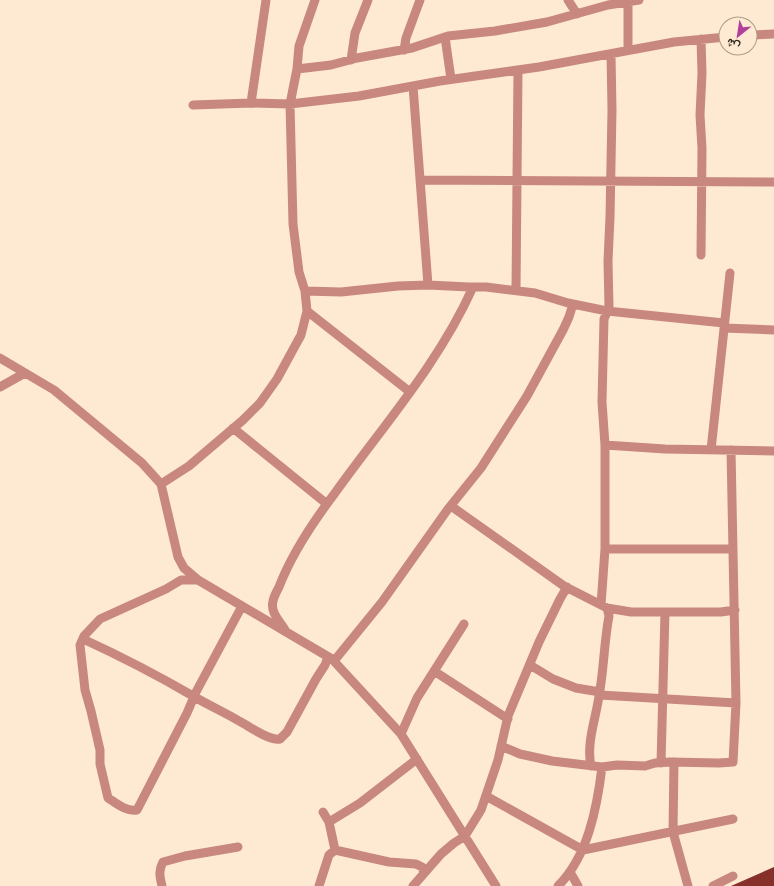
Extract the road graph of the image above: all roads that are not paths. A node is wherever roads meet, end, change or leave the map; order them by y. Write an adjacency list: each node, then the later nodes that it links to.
1 (266, 0): 23 (street)
2 (315, 0): 19 (street)
3 (368, 0): 18 (street)
4 (420, 0): 15 (street)
5 (568, 0): 9 (street)
6 (638, 0): 8 (street)
7 (617, 2): 8 (street); 9 (street)
8 (628, 2): 16 (street)
9 (577, 14): 12 (street)
10 (774, 34): 11 (street)
11 (758, 35)
12 (445, 37): 15 (street); 21 (street)
13 (718, 38): 14 (street)
14 (701, 39): 16 (street); 30 (street)
15 (404, 50): 18 (street)
16 (628, 50): 17 (street)
17 (611, 54): 20 (street); 28 (street)
18 (351, 60): 19 (street)
19 (297, 69): 24 (street)
20 (518, 70): 21 (street); 27 (street)
21 (451, 79): 22 (street)
22 (413, 86): 24 (street); 26 (street)
23 (251, 103): 24 (street); 25 (street)
24 (290, 104): 36 (street)
25 (193, 105)
26 (420, 180): 27 (street); 33 (street)
27 (517, 181): 28 (street); 35 (street)
28 (610, 181): 30 (street); 39 (street)
29 (774, 182): 30 (street)
30 (701, 183): 31 (street)
31 (701, 255)
32 (730, 273): 40 (street)
33 (428, 285): 34 (street); 36 (street)
34 (473, 287): 35 (street); 45 (street)
35 (516, 290): 37 (street)
36 (305, 291): 38 (street)
37 (573, 304): 39 (street); 53 (street)
38 (308, 311): 45 (street); 46 (street)
39 (608, 312): 40 (street); 47 (street)
40 (724, 326): 41 (street); 48 (street)
41 (774, 330)
42 (0, 358): 43 (street)
43 (25, 373): 44 (street); 51 (street)
44 (0, 387)
45 (410, 392): 52 (street)
46 (233, 428): 51 (street); 52 (street)
47 (605, 445): 48 (street); 54 (street)
48 (712, 450): 49 (street)
49 (731, 450): 50 (street); 55 (street)
50 (774, 450)
51 (161, 484): 56 (street)
52 (327, 504): 63 (street)
53 (451, 506): 57 (street); 65 (street)
54 (605, 548): 55 (street); 59 (street)
55 (733, 549): 60 (street)
56 (198, 580): 58 (street); 64 (street)
57 (567, 587): 59 (street); 66 (street)
58 (242, 606): 63 (street); 69 (street)
59 (604, 607): 61 (street); 68 (street)
60 (735, 610): 61 (street); 71 (street)
61 (665, 612): 70 (street)
62 (464, 624): 67 (street)
63 (287, 632): 65 (street)
64 (83, 639): 69 (street); 69 (street)
65 (331, 659): 69 (street); 73 (street)
66 (530, 664): 68 (street); 72 (street)
67 (434, 671): 72 (street); 73 (street)
68 (600, 693): 70 (street); 78 (street)
69 (194, 697)
70 (663, 699): 71 (street); 76 (street)
71 (736, 703): 77 (street)
72 (508, 720): 74 (street)
73 (401, 734): 75 (street)
74 (501, 746): 78 (street); 80 (street)
75 (417, 759): 83 (street); 85 (street)
76 (661, 762): 77 (street); 79 (street)
77 (674, 762): 84 (street)
78 (591, 766): 79 (street)
79 (602, 767): 88 (street)
80 (486, 796): 85 (street); 88 (street)
81 (323, 812): 83 (street)
82 (733, 820): 84 (street)
83 (329, 822): 87 (street)
84 (674, 832): 88 (street); 98 (street)
85 (465, 836): 91 (street); 95 (street)
86 (238, 847): 92 (street)
87 (335, 850): 91 (street); 93 (street)
88 (583, 850): 89 (street)
89 (570, 872): 96 (street); 97 (street)
90 (733, 876): 99 (street)
91 (422, 879): 94 (street)
92 (162, 886)
93 (319, 886)
94 (413, 886)
95 (496, 886)
96 (558, 886)
97 (578, 886)
98 (688, 886)
99 (714, 886)

